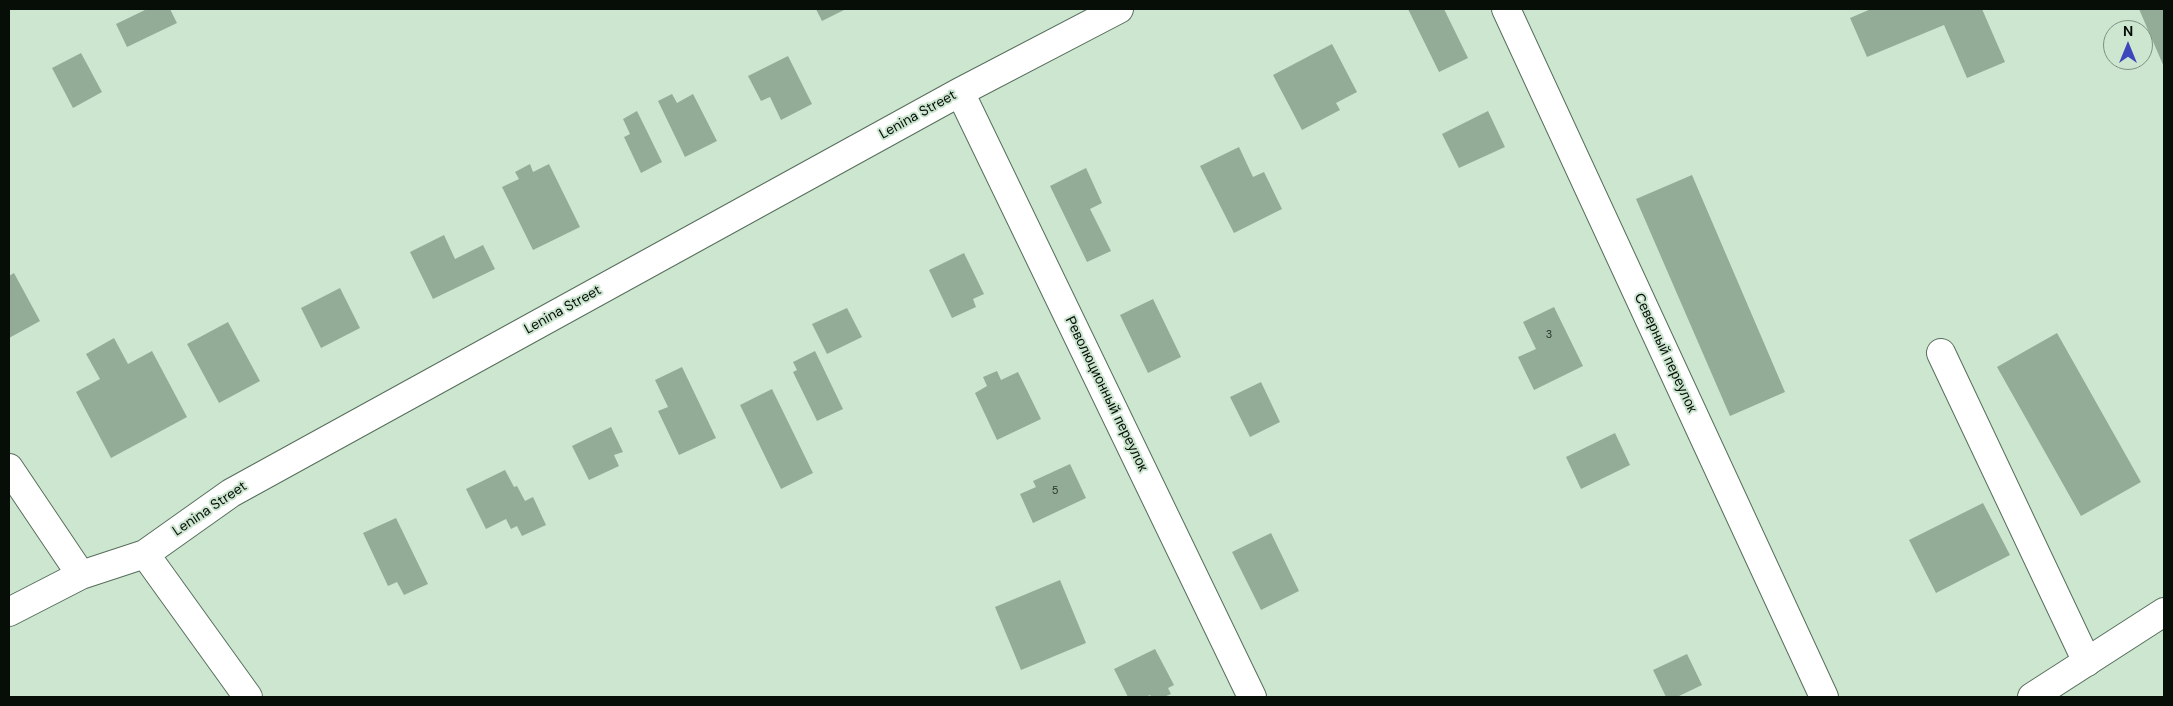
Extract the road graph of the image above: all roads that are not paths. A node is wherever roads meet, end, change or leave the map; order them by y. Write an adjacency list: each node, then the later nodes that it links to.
1 (1119, 9): 3 (street, Lenina Street)
2 (1506, 9): 11 (street, Северный переулок)
3 (960, 92): 6 (street, Lenina Street); 13 (street, Революционный переулок)
4 (1941, 353): 10 (street)
5 (9, 468): 7 (street)
6 (145, 554): 7 (street, Lenina Street); 12 (street)
7 (81, 575): 8 (street, Lenina Street)
8 (9, 612)
9 (2164, 612): 10 (street)
10 (2087, 662): 14 (street)
11 (1817, 694)
12 (248, 697)
13 (1252, 697)
14 (2032, 697)

